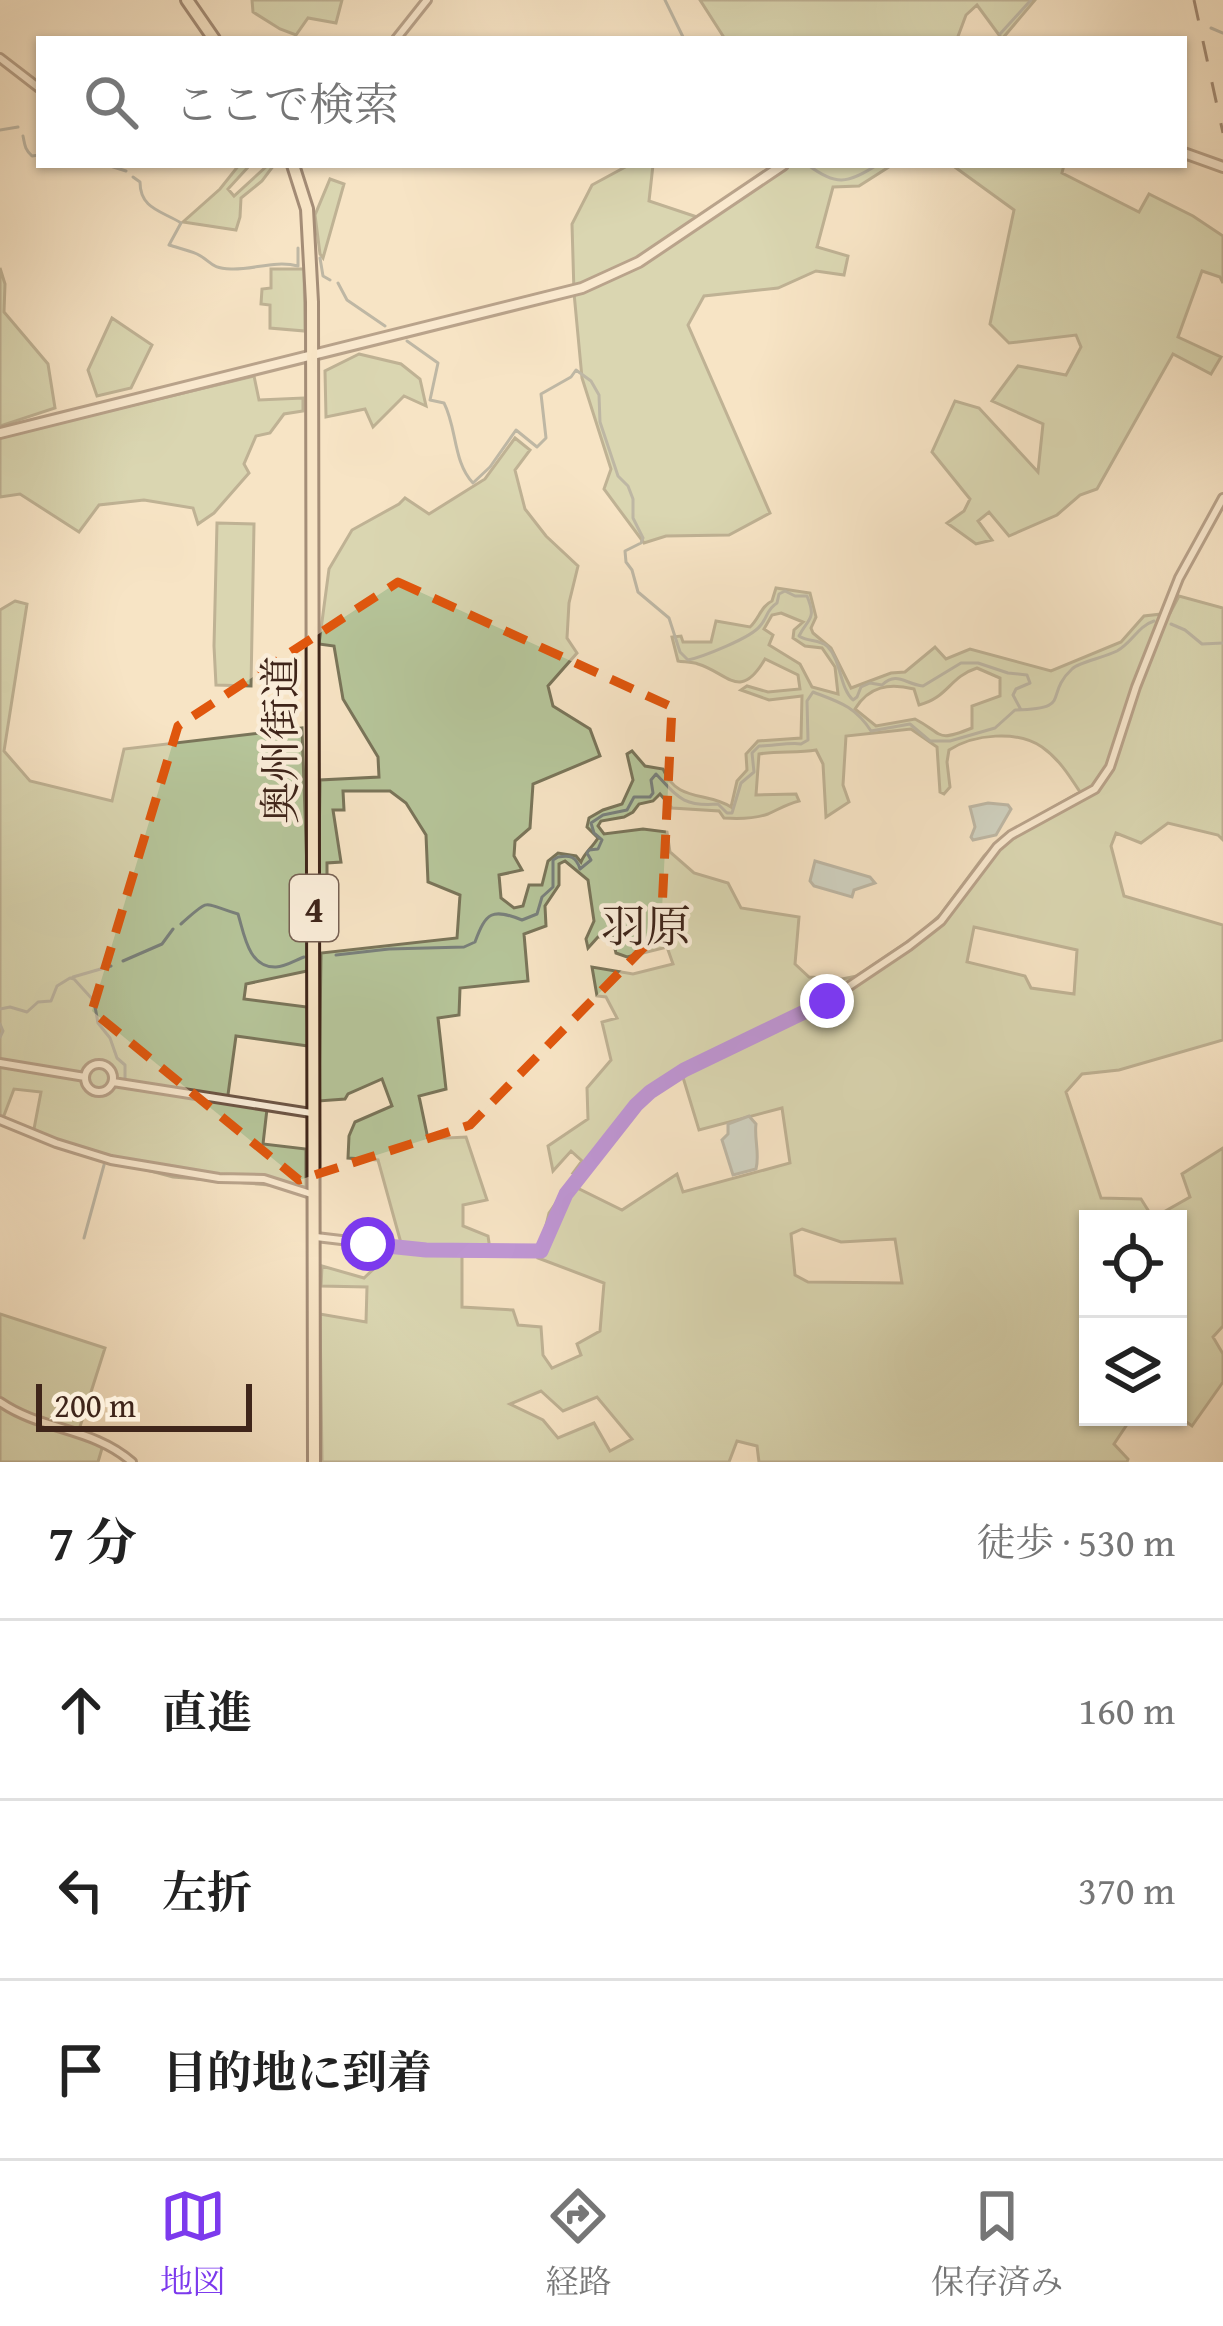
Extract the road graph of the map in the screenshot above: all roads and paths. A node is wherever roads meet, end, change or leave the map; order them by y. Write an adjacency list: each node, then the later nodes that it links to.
1 (187, 0): 3 (highway)
2 (428, 0): 4 (street)
3 (212, 36)
4 (398, 36)
5 (0, 58): 6 (street)
6 (36, 86)
7 (1187, 154): 8 (street)
8 (1223, 167)
9 (294, 168): 11 (highway, 奥州街道 / 4)
10 (779, 168): 11 (street)
11 (313, 354): 12 (street); 17 (highway, 奥州街道 / 4)
12 (0, 433)
13 (1223, 498): 20 (street)
14 (0, 1064): 15 (street)
15 (85, 1077): 16 (street); 16 (street)
16 (112, 1082): 17 (street)
17 (315, 1113): 19 (highway, 奥州街道 / 4)
18 (0, 1120): 19 (street)
19 (314, 1195): 20 (highway, 奥州街道 / 4)
20 (314, 1237): 23 (highway, 奥州街道 / 4)
21 (0, 1402): 22 (street)
22 (132, 1462)
23 (314, 1462)

